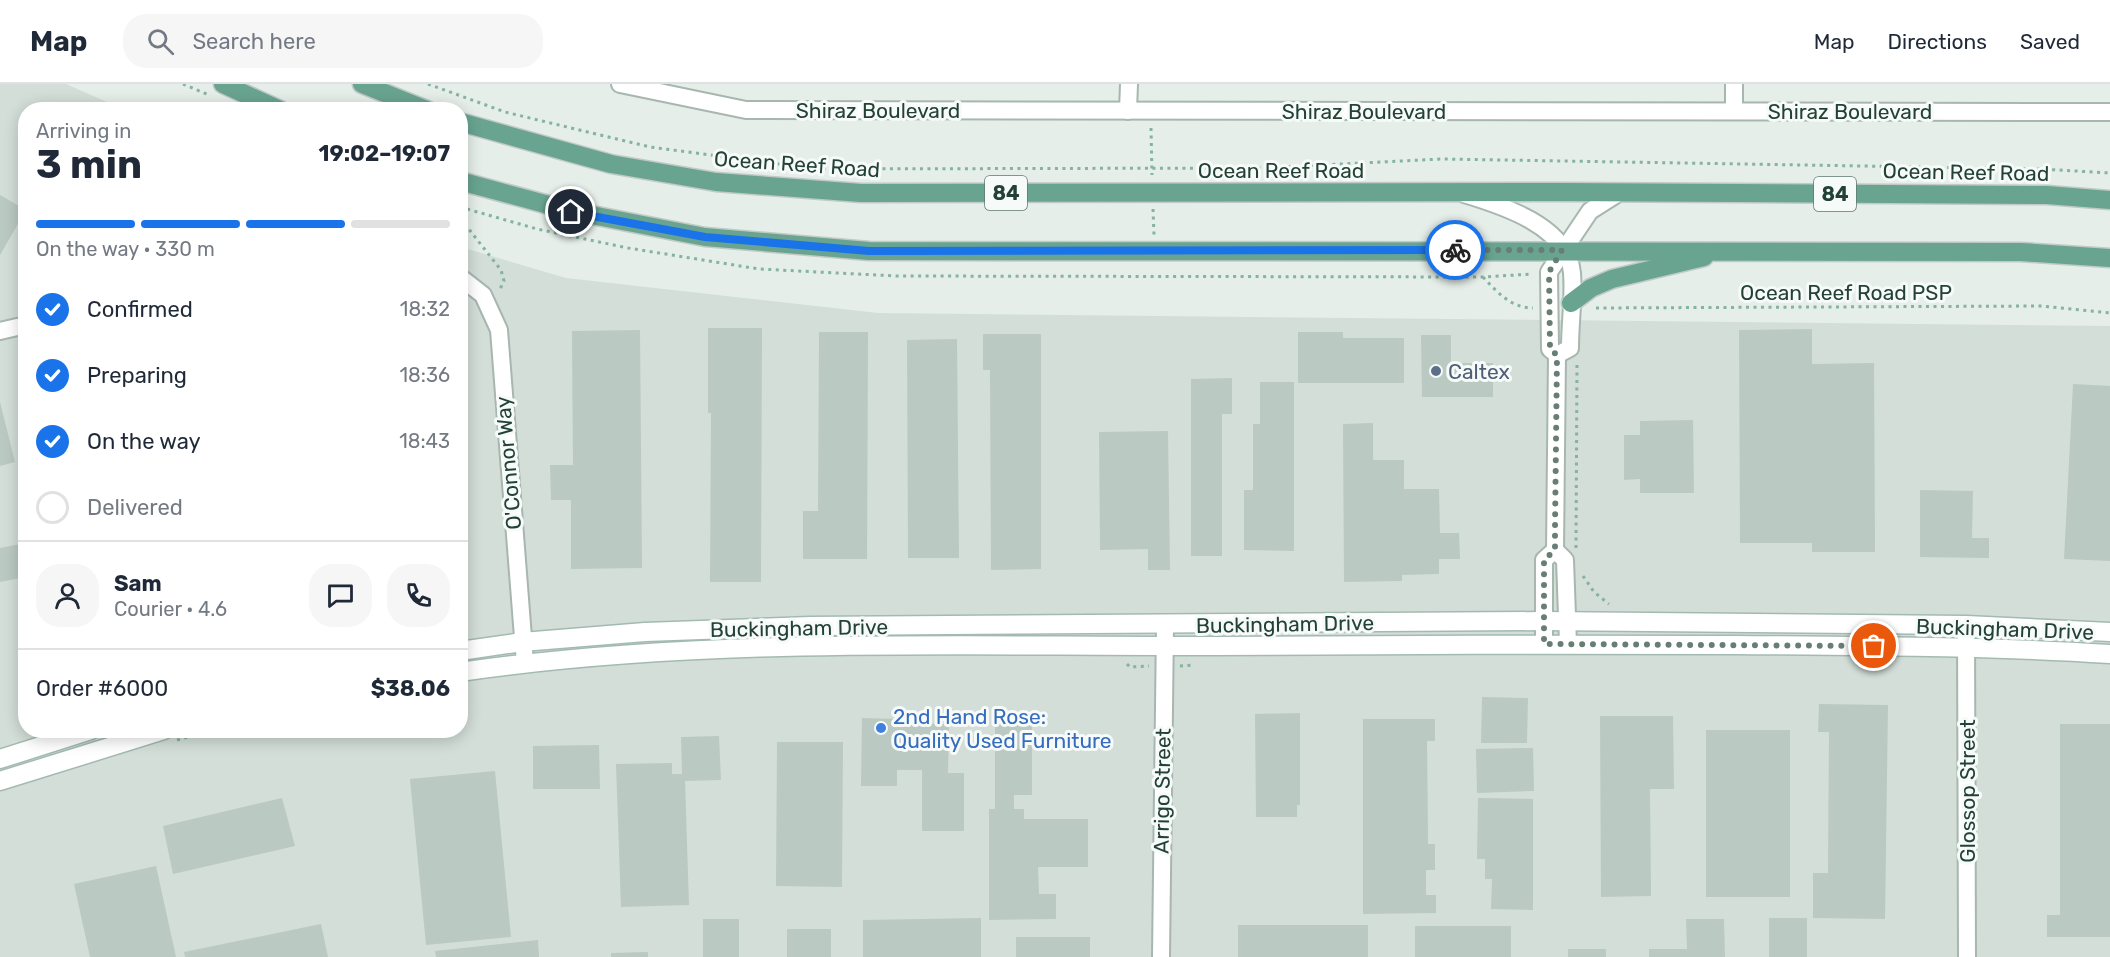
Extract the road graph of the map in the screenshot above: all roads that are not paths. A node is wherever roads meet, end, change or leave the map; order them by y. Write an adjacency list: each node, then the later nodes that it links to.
1 (223, 84): 7 (main road)
2 (362, 84): 8 (main road)
3 (620, 84): 6 (street, Shiraz Boulevard)
4 (1128, 84): 9 (street)
5 (1734, 84): 10 (street)
6 (664, 89): 9 (street, Shiraz Boulevard)
7 (262, 102)
8 (407, 102)
9 (1128, 111): 10 (street, Shiraz Boulevard)
10 (1734, 111): 11 (street, Shiraz Boulevard)
11 (2110, 111)
12 (468, 124): 14 (main road, Ocean Reef Road / 84)
13 (468, 183): 17 (main road)
14 (1455, 192): 15 (main road, Ocean Reef Road / 84); 17 (street)
15 (1620, 192): 16 (main road, Ocean Reef Road / 84); 17 (street)
16 (2110, 200)
17 (1562, 250): 18 (main road); 21 (street); 24 (street)
18 (1732, 251): 19 (main road); 21 (main road)
19 (2110, 258)
20 (468, 283): 31 (street, O'Connor Way)
21 (1575, 306): 24 (street)
22 (18, 327): 23 (street)
23 (0, 331)
24 (1557, 355): 25 (street)
25 (1555, 550): 26 (street); 27 (street)
26 (1543, 621): 27 (street, Buckingham Drive); 28 (street, Buckingham Drive); 32 (street)
27 (1568, 623): 29 (street, Buckingham Drive); 33 (street)
28 (1165, 625): 31 (street, Buckingham Drive); 34 (street, Arrigo Street)
29 (1966, 625): 30 (street, Buckingham Drive); 35 (street, Glossop Street)
30 (2110, 632)
31 (522, 642): 36 (street, Buckingham Drive); 38 (street, O'Connor Way)
32 (1544, 644): 33 (street, Buckingham Drive); 34 (street, Buckingham Drive)
33 (1568, 644): 35 (street, Buckingham Drive)
34 (1166, 646): 38 (street, Buckingham Drive); 44 (street, Arrigo Street)
35 (1966, 646): 37 (street, Buckingham Drive); 45 (street, Glossop Street)
36 (468, 650)
37 (2110, 654)
38 (525, 663): 39 (street, Buckingham Drive)
39 (468, 671)
40 (66, 738): 42 (street)
41 (138, 738): 43 (street)
42 (0, 759)
43 (0, 781)
44 (1161, 957)
45 (1967, 957)

